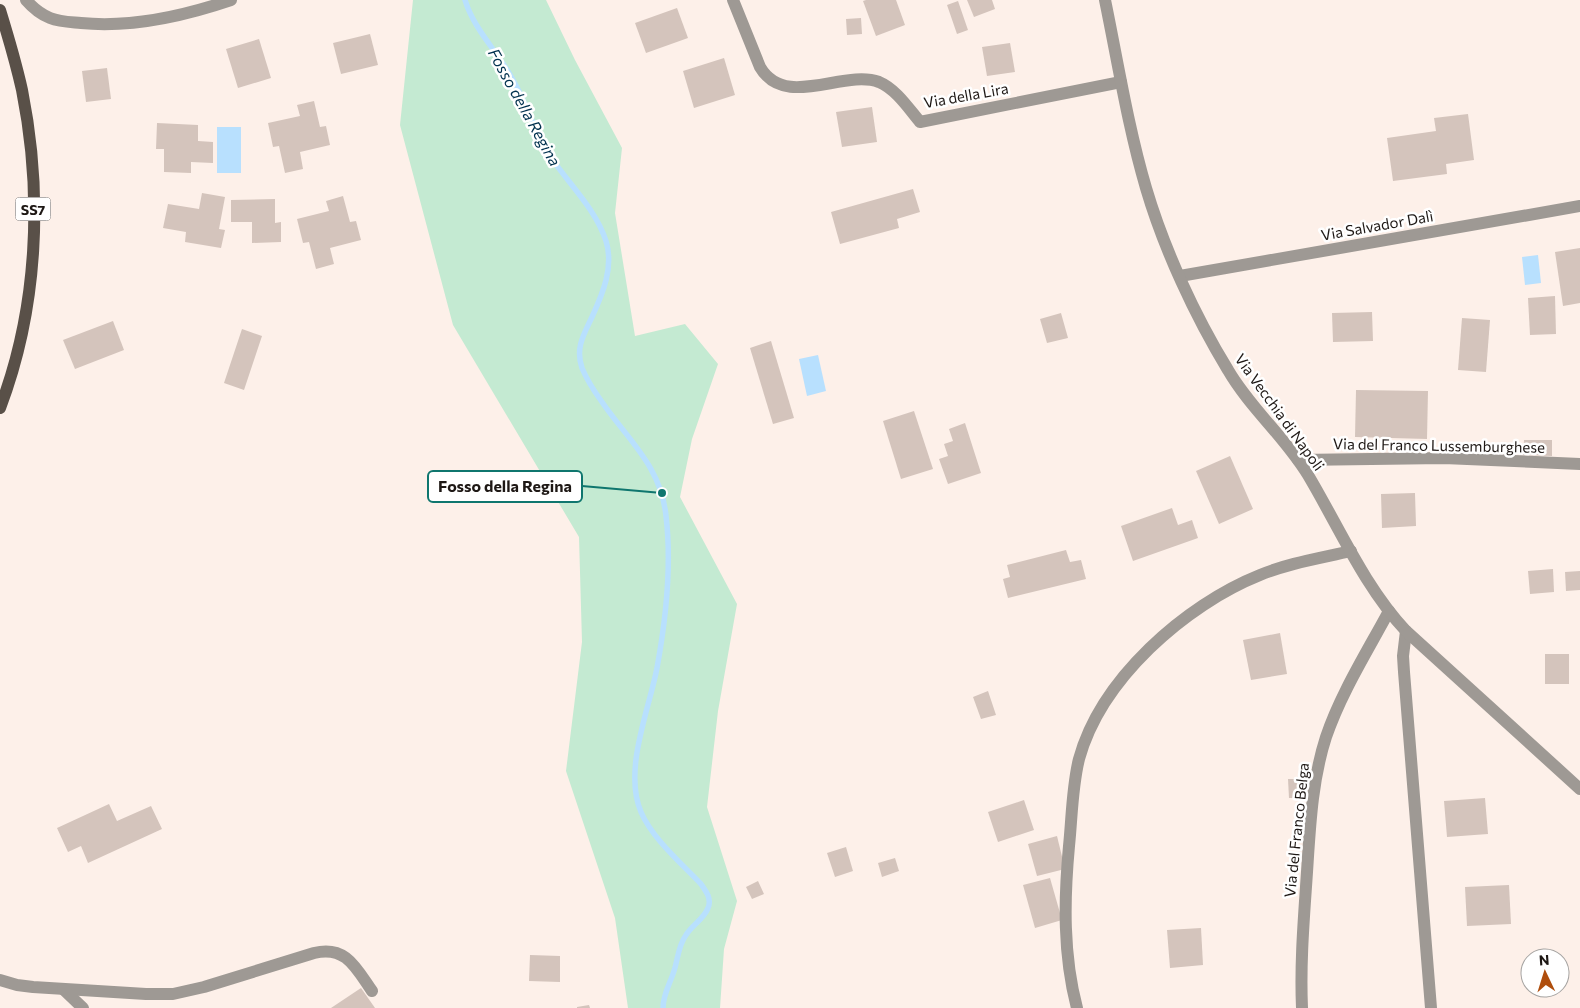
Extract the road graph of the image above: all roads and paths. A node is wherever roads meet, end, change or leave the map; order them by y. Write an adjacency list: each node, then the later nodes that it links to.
1 (26, 0): 2 (street)
2 (231, 0)
3 (733, 0): 6 (street, Via della Lira)
4 (1105, 0): 6 (street, Via Vecchia di Napoli)
5 (0, 10): 9 (main road, SS7)
6 (1121, 82): 8 (street, Via Vecchia di Napoli)
7 (1580, 206): 8 (street, Via Salvador Dalì)
8 (1180, 276): 10 (street, Via Vecchia di Napoli)
9 (0, 408)
10 (1298, 460): 11 (street, Via del Franco Lussemburghese); 12 (street, Via Vecchia di Napoli)
11 (1580, 464)
12 (1351, 551): 13 (street, Via Vecchia di Napoli); 20 (street)
13 (1389, 611): 14 (street, Via Vecchia di Napoli); 21 (street, Via del Franco Belga)
14 (1406, 631): 15 (street, Via Vecchia di Napoli); 22 (street)
15 (1580, 789)
16 (0, 980): 17 (street)
17 (63, 989): 18 (street); 19 (street)
18 (372, 990)
19 (83, 1008)
20 (1077, 1008)
21 (1302, 1008)
22 (1431, 1008)

